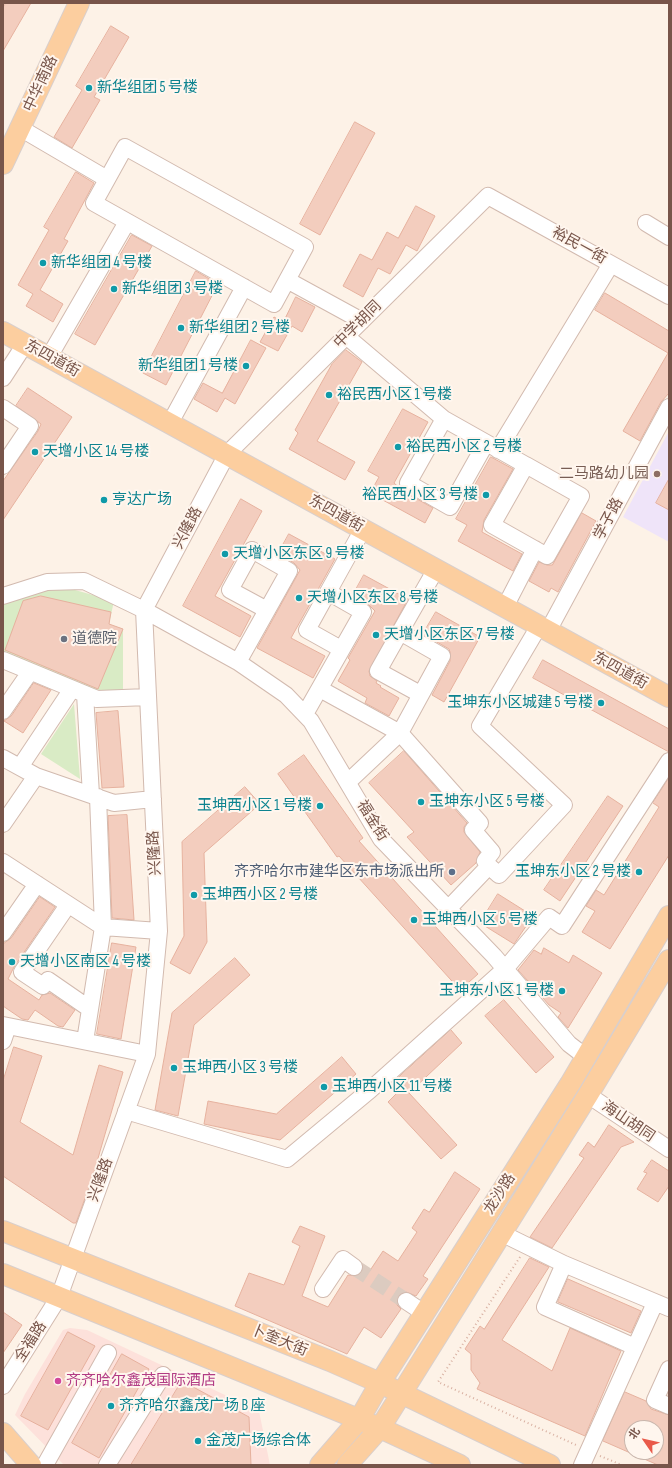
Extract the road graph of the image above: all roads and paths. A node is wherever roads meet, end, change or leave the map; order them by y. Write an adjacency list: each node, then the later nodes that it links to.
1 (79, 3): 2 (main road, 中华南路)
2 (20, 128): 3 (main road, 中华南路); 4 (street)
3 (3, 164)
4 (107, 178): 6 (street); 10 (street)
5 (488, 196): 9 (street, 裕民一街); 13 (street, 中学胡同)
6 (127, 222): 11 (street); 17 (street)
7 (646, 224): 8 (street)
8 (669, 237)
9 (611, 264): 12 (street, 裕民一街); 23 (street)
10 (287, 280): 11 (street); 13 (street)
11 (244, 287): 22 (street)
12 (669, 296)
13 (362, 321): 15 (street, 中学胡同)
14 (3, 332): 16 (main road, 东四道街)
15 (346, 336): 21 (street); 24 (street, 中学胡同)
16 (25, 344): 17 (main road, 东四道街); 18 (street)
17 (49, 357): 22 (main road, 东四道街)
18 (3, 378)
19 (669, 407): 35 (street, 学子路)
20 (3, 408): 25 (street)
21 (444, 419): 23 (street); 23 (street)
22 (170, 423): 24 (main road, 东四道街)
23 (492, 446): 26 (street)
24 (227, 454): 27 (main road, 东四道街); 33 (street, 兴隆路)
25 (3, 466)
26 (531, 468): 28 (street); 28 (street)
27 (363, 529): 29 (main road, 东四道街); 30 (street)
28 (535, 550): 32 (street)
29 (436, 569): 32 (main road, 东四道街); 36 (street)
30 (328, 592): 37 (street); 37 (street)
31 (3, 596): 33 (street, 福金街)
32 (505, 607): 35 (main road, 东四道街)
33 (144, 610): 39 (street, 福金街); 44 (street, 兴隆路)
34 (266, 610): 39 (street)
35 (544, 628): 45 (main road, 东四道街); 58 (street, 学子路)
36 (400, 632): 43 (street); 43 (street)
37 (341, 649): 41 (street)
38 (3, 660): 40 (street)
39 (238, 662): 47 (street, 福金街)
40 (30, 672): 42 (street); 46 (street)
41 (320, 689): 47 (street); 48 (street)
42 (79, 692): 44 (street); 51 (street); 54 (street)
43 (420, 694): 48 (street)
44 (148, 697): 55 (street, 兴隆路)
45 (669, 698)
46 (3, 711)
47 (305, 714): 53 (street, 福金街)
48 (400, 733): 53 (street); 58 (street)
49 (3, 758): 51 (street)
50 (669, 761): 67 (street)
51 (20, 767): 52 (street)
52 (36, 776): 54 (street); 56 (street)
53 (348, 782): 61 (street, 福金街)
54 (94, 796): 55 (street); 63 (street)
55 (153, 799): 64 (street, 兴隆路)
56 (3, 824)
57 (3, 862): 59 (street)
58 (490, 866): 61 (street)
59 (37, 884): 60 (street); 65 (street)
60 (68, 904): 63 (street); 68 (street)
61 (448, 909): 67 (street, 福金街)
62 (669, 916): 72 (main road, 龙沙路)
63 (103, 927): 64 (street); 68 (street)
64 (159, 931): 71 (street, 兴隆路)
65 (3, 933)
66 (669, 960): 73 (main road, 龙沙路)
67 (505, 969): 72 (street, 福金街); 74 (street)
68 (90, 1009): 70 (street)
69 (5, 1031): 70 (street)
70 (85, 1041): 71 (street)
71 (147, 1054): 74 (street, 兴隆路)
72 (586, 1058): 87 (main road, 龙沙路)
73 (588, 1095): 75 (street, 海山胡同); 77 (main road, 龙沙路)
74 (126, 1111): 79 (street, 兴隆路)
75 (669, 1150)
76 (3, 1231): 79 (main road, 卜奎大街)
77 (501, 1233): 78 (street); 94 (main road, 龙沙路)
78 (528, 1246): 80 (street); 99 (path)
79 (73, 1259): 84 (street, 兴隆路); 92 (main road, 卜奎大街)
80 (564, 1264): 86 (street); 88 (street)
81 (354, 1267): 83 (street)
82 (3, 1274): 84 (main road)
83 (322, 1289)
84 (59, 1298): 93 (street, 全福路); 96 (main road)
85 (406, 1301): 87 (street)
86 (662, 1305): 88 (street)
87 (424, 1313): 92 (main road, 龙沙路)
88 (636, 1347): 99 (street)
89 (108, 1353): 101 (street)
90 (669, 1369): 95 (street)
91 (163, 1375): 102 (street)
92 (380, 1383): 94 (main road, 卜奎大街); 96 (main road, 龙沙路)
93 (3, 1386)
94 (400, 1394): 97 (main road, 龙沙路); 106 (main road, 卜奎大街)
95 (669, 1406)
96 (358, 1420): 97 (main road); 103 (main road, 龙沙路)
97 (380, 1428): 104 (main road, 龙沙路); 105 (main road)
98 (3, 1432): 100 (main road)
99 (585, 1458): 107 (path)
100 (30, 1465)
101 (45, 1465)
102 (107, 1465)
103 (320, 1465)
104 (347, 1465)
105 (460, 1465)
106 (550, 1465)
107 (622, 1465)

